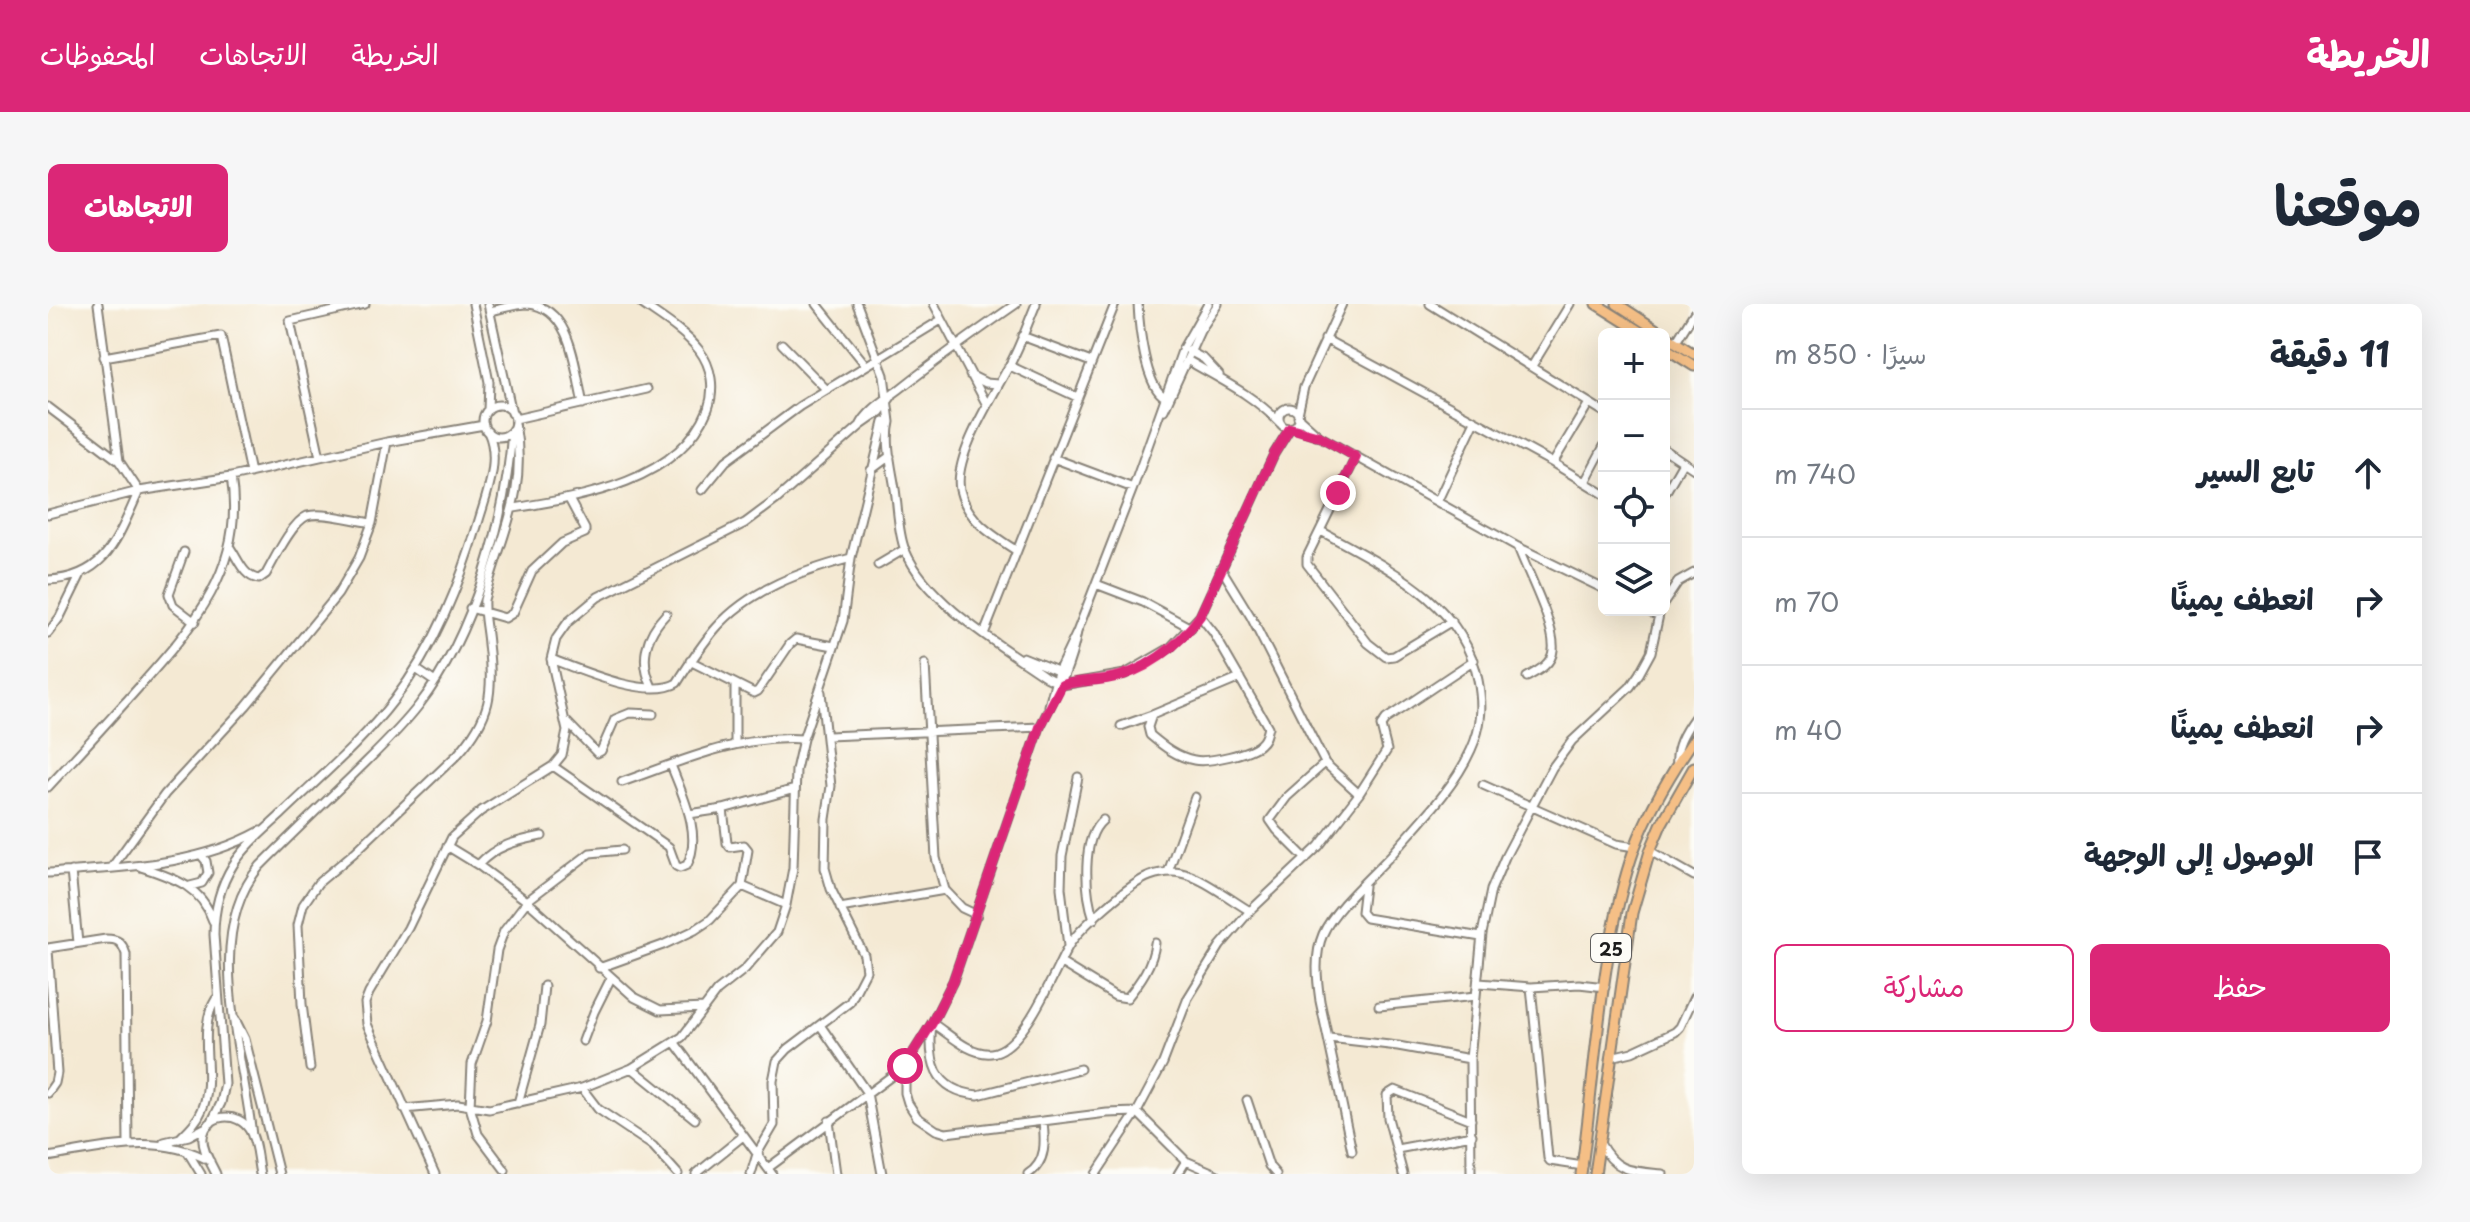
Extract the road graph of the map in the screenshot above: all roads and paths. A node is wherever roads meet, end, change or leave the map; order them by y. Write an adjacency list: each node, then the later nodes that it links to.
1 (98, 304): 33 (street)
2 (365, 304): 68 (street)
3 (473, 304): 55 (street)
4 (642, 304): 85 (street)
5 (817, 304): 36 (street)
6 (857, 304): 34 (street)
7 (934, 304): 21 (street)
8 (1016, 304): 29 (street)
9 (1036, 304): 24 (street)
10 (1115, 304): 35 (street)
11 (1138, 304): 46 (street)
12 (1208, 304): 32 (street)
13 (1218, 304): 32 (street)
14 (1342, 304): 26 (street)
15 (1430, 304): 38 (street)
16 (1570, 304): 38 (street)
17 (1596, 304): 22 (main road)
18 (1617, 304): 23 (main road)
19 (489, 308): 50 (street); 58 (street)
20 (1694, 313): 27 (street)
21 (941, 320): 29 (street); 34 (street)
22 (1634, 328)
23 (1654, 328)
24 (1022, 336): 35 (street); 37 (street)
25 (1670, 338): 27 (main road)
26 (1325, 339): 42 (street); 59 (street)
27 (1676, 342): 31 (main road)
28 (782, 344): 44 (street)
29 (954, 347): 40 (street); 47 (street)
30 (1670, 351): 39 (main road)
31 (1694, 354)
32 (1185, 355): 46 (street); 48 (street); 56 (street)
33 (104, 357): 72 (street); 77 (street)
34 (878, 357): 36 (street); 47 (street)
35 (1091, 362): 45 (street)
36 (865, 364): 44 (street)
37 (1010, 366): 41 (street); 45 (street)
38 (1532, 366): 49 (street)
39 (1694, 366)
40 (969, 374): 41 (street); 51 (street)
41 (998, 384): 51 (street)
42 (1304, 387): 54 (street); 57 (street)
43 (647, 389): 50 (street)
44 (826, 389): 82 (street)
45 (1077, 397): 71 (street)
46 (1165, 397): 56 (street)
47 (887, 401): 60 (street); 117 (street)
48 (1260, 402): 54 (street); 61 (street)
49 (1589, 403): 53 (street); 74 (street)
50 (583, 404): 58 (street)
51 (987, 405): 94 (street)
52 (48, 407): 72 (street)
53 (1598, 408)
54 (1286, 409): 57 (street); 61 (street)
55 (488, 410): 58 (street); 62 (street)
56 (1161, 415): 81 (street)
57 (1298, 416): 61 (street); 63 (street)
58 (513, 421): 62 (street); 87 (street); 105 (street)
59 (1475, 421): 74 (street); 86 (street)
60 (886, 426): 65 (street); 67 (street)
61 (1286, 426): 63 (street); 98 (street)
62 (486, 428): 64 (street); 121 (street)
63 (1319, 436): 69 (street)
64 (387, 442): 68 (street); 89 (street)
65 (890, 453): 67 (street); 76 (street); 93 (street)
66 (1670, 453): 73 (street)
67 (875, 454): 76 (street)
68 (320, 457): 77 (street)
69 (1356, 457): 86 (street); 90 (street)
70 (1598, 457): 79 (street)
71 (1053, 458): 81 (street); 94 (street)
72 (119, 461): 84 (street)
73 (1683, 462): 75 (street); 80 (street)
74 (1553, 463): 79 (street)
75 (1694, 469)
76 (871, 470): 96 (street)
77 (250, 473): 78 (street)
78 (231, 477): 84 (street); 91 (street)
79 (1585, 482): 83 (street)
80 (1670, 485)
81 (1133, 488): 102 (street)
82 (702, 490)
83 (1598, 490)
84 (139, 491): 88 (street); 100 (street)
85 (569, 499): 87 (street); 106 (street)
86 (1438, 500): 92 (street)
87 (514, 508): 106 (street)
88 (48, 514)
89 (372, 523): 91 (street); 168 (street)
90 (1321, 531): 110 (street); 110 (street)
91 (229, 546): 111 (street)
92 (1518, 547): 103 (street); 123 (street)
93 (905, 549): 97 (street); 114 (street)
94 (1017, 551): 114 (street)
95 (184, 552): 111 (street)
96 (851, 558): 115 (street); 119 (street)
97 (878, 565)
98 (1221, 568): 108 (street); 142 (street)
99 (1694, 573): 104 (street)
100 (80, 576): 101 (street); 113 (street)
101 (48, 580)
102 (1096, 584): 112 (street); 122 (street)
103 (1598, 586)
104 (1670, 594)
105 (470, 608): 106 (street); 125 (street)
106 (483, 612): 211 (street)
107 (666, 614): 129 (street)
108 (1200, 616): 112 (street); 124 (street)
109 (1658, 616): 154 (street)
110 (1452, 621): 118 (street)
111 (195, 622): 150 (street)
112 (1191, 628): 127 (street)
113 (48, 633)
114 (984, 634): 116 (street)
115 (834, 646): 128 (street); 130 (street)
116 (1017, 655): 122 (street); 126 (street)
117 (551, 659): 129 (street); 134 (street)
118 (1474, 660): 152 (street); 173 (street)
119 (690, 661): 128 (street); 129 (street)
120 (925, 664): 137 (street)
121 (416, 669): 125 (street); 158 (street)
122 (1062, 673): 126 (street); 127 (street)
123 (1527, 677)
124 (1240, 678): 132 (street); 132 (street)
125 (435, 682): 201 (street)
126 (1058, 683): 127 (street); 136 (street)
127 (1071, 683)
128 (735, 684): 141 (street)
129 (652, 687)
130 (821, 691): 138 (street); 139 (street)
131 (653, 714): 134 (street)
132 (1152, 715): 135 (street)
133 (1694, 718): 144 (street)
134 (566, 721): 145 (street)
135 (1121, 726)
136 (1040, 727): 137 (street); 181 (street)
137 (928, 732): 138 (street); 176 (street)
138 (828, 736): 179 (street)
139 (803, 739): 141 (street); 151 (street)
140 (1694, 739): 144 (main road, 25)
141 (735, 743): 143 (street)
142 (1325, 763): 152 (street); 165 (street)
143 (671, 765): 148 (street); 156 (street)
144 (1677, 765): 161 (main road, 25)
145 (553, 766): 156 (street); 160 (street)
146 (1694, 767): 163 (main road, 25)
147 (1078, 777): 187 (street)
148 (622, 782)
149 (1483, 785): 154 (street)
150 (48, 787)
151 (795, 789): 155 (street); 178 (street)
152 (1359, 794): 165 (street)
153 (1195, 797): 170 (street)
154 (1530, 807): 161 (street); 184 (street)
155 (723, 809): 156 (street); 175 (street)
156 (689, 814)
157 (1103, 820): 182 (street)
158 (270, 825): 164 (street); 183 (street)
159 (542, 836): 166 (street)
160 (447, 846): 166 (street); 220 (street)
161 (1635, 847): 195 (main road, 25)
162 (622, 850): 177 (street)
163 (1650, 851): 172 (street); 208 (main road, 25)
164 (201, 855): 167 (street); 174 (street)
165 (1306, 859): 180 (street)
166 (478, 865): 177 (street)
167 (139, 866): 168 (street); 174 (street)
168 (112, 867): 169 (street)
169 (71, 871): 171 (street); 185 (street)
170 (1168, 872): 180 (street); 182 (street)
171 (48, 873)
172 (1694, 876)
173 (1364, 884): 184 (street); 205 (street)
174 (190, 886): 183 (street)
175 (742, 886): 178 (street); 190 (street)
176 (945, 890): 179 (street); 181 (street)
177 (527, 901): 190 (street); 219 (street)
178 (786, 905): 200 (street)
179 (840, 908): 203 (street)
180 (1250, 911): 221 (street)
181 (977, 915): 202 (street)
182 (1094, 919): 187 (street)
183 (214, 924): 198 (street)
184 (1481, 937): 192 (street)
185 (78, 943): 188 (street); 233 (street)
186 (1155, 943): 189 (street)
187 (1068, 946): 189 (street)
188 (48, 949): 204 (street)
189 (1061, 963): 202 (street)
190 (599, 968): 191 (street)
191 (611, 978): 200 (street); 206 (street)
192 (1479, 983): 194 (street); 196 (street)
193 (544, 986): 218 (street)
194 (1531, 987): 195 (street); 242 (street)
195 (1605, 987): 242 (main road, 25)
196 (1476, 996): 199 (street); 209 (street)
197 (1694, 997): 208 (street)
198 (218, 998): 226 (street); 230 (street)
199 (1379, 1006)
200 (704, 1008): 207 (street)
201 (233, 1015): 228 (street); 248 (street)
202 (932, 1023): 210 (street); 213 (street)
203 (820, 1025): 216 (street); 237 (street)
204 (51, 1026): 215 (street)
205 (1329, 1038): 209 (street); 236 (street)
206 (583, 1041)
207 (675, 1043): 212 (street); 229 (street)
208 (1611, 1057): 232 (main road, 25)
209 (1470, 1059): 223 (street)
210 (905, 1066): 216 (street); 225 (street)
211 (310, 1068)
212 (632, 1068): 214 (street); 222 (street)
213 (1080, 1069)
214 (582, 1088): 218 (street); 250 (street)
215 (48, 1093)
216 (867, 1093): 224 (street); 254 (street)
217 (1247, 1100): 259 (street)
218 (518, 1103): 219 (street)
219 (470, 1107): 220 (street); 241 (street)
220 (404, 1109): 249 (street)
221 (1137, 1112): 225 (street); 240 (street); 256 (street)
222 (695, 1119)
223 (1471, 1120): 227 (street); 235 (street)
224 (829, 1121): 243 (street); 253 (street)
225 (1043, 1121): 255 (street)
226 (209, 1125): 228 (street); 230 (street); 239 (street)
227 (1472, 1135): 235 (street); 261 (street)
228 (252, 1136): 247 (street)
229 (743, 1136): 237 (street); 251 (street)
230 (179, 1139): 231 (street)
231 (158, 1143): 233 (street); 234 (street)
232 (1600, 1143): 244 (street); 262 (main road, 25)
233 (128, 1144): 238 (street)
234 (185, 1149): 239 (street); 245 (street)
235 (1397, 1149): 260 (street)
236 (1352, 1151)
237 (757, 1154): 243 (street); 252 (street)
238 (48, 1157)
239 (210, 1161): 246 (street)
240 (1186, 1161): 257 (street); 258 (street)
241 (505, 1170)
242 (1582, 1170)
243 (770, 1171)
244 (1630, 1171): 263 (street); 264 (street)
245 (201, 1174)
246 (216, 1174)
247 (260, 1174)
248 (279, 1174)
249 (435, 1174)
250 (678, 1174)
251 (696, 1174)
252 (751, 1174)
253 (836, 1174)
254 (882, 1174)
255 (1028, 1174)
256 (1096, 1174)
257 (1178, 1174)
258 (1216, 1174)
259 (1276, 1174)
260 (1403, 1174)
261 (1471, 1174)
262 (1595, 1174)
263 (1618, 1174)
264 (1663, 1174)

